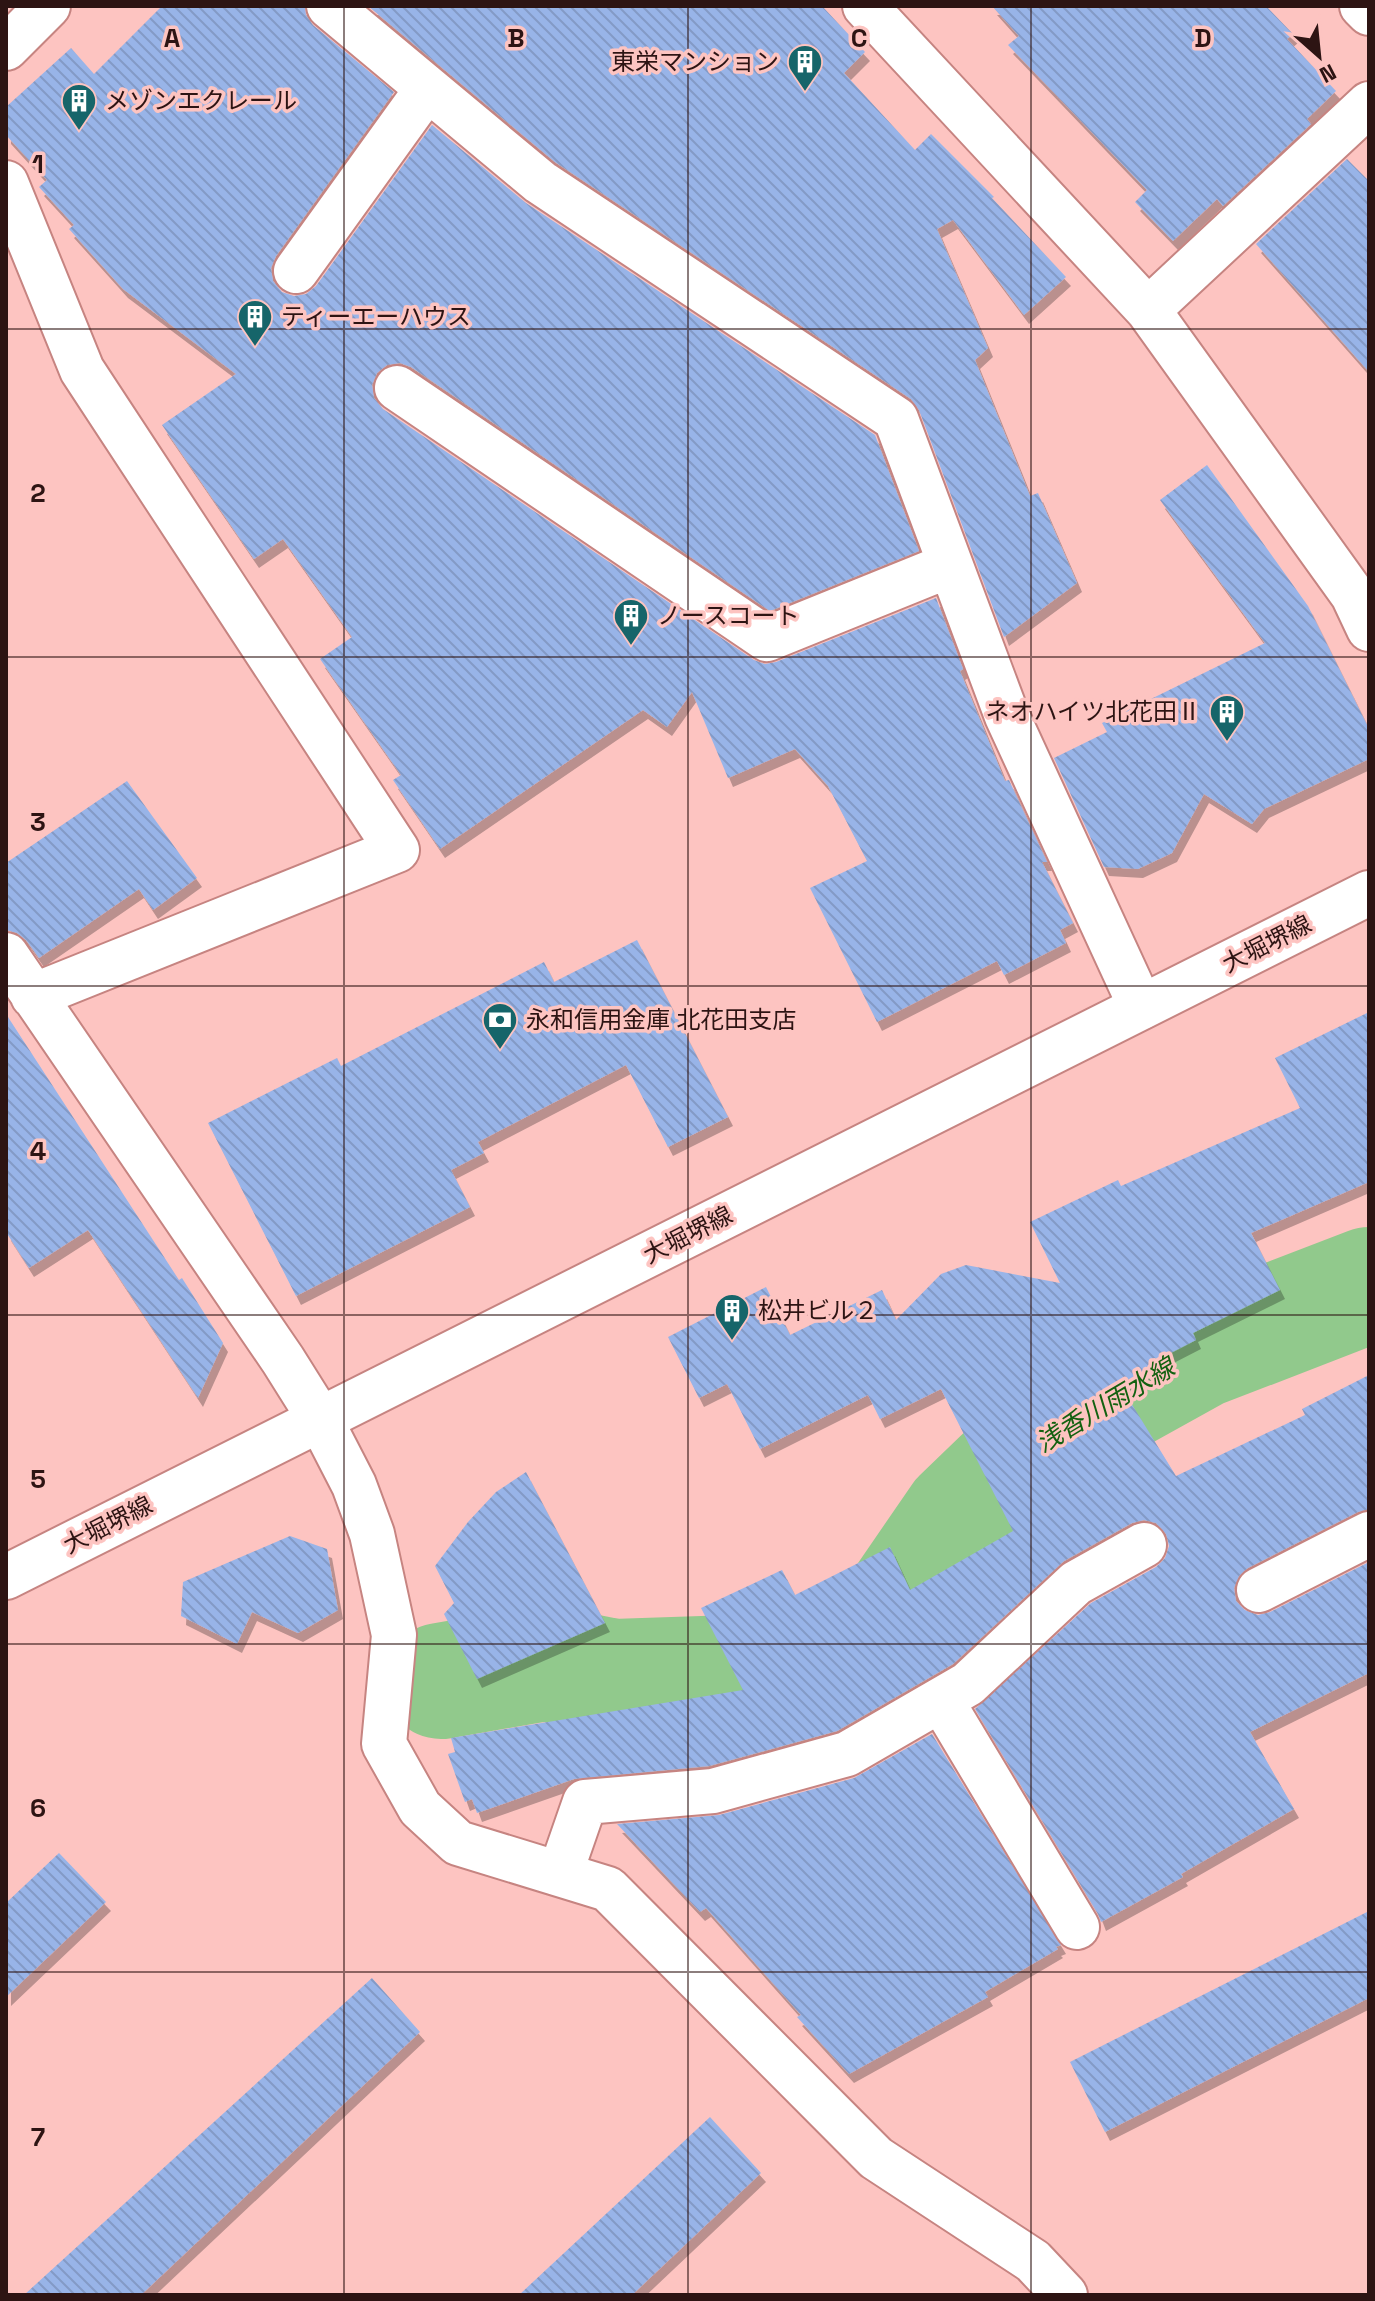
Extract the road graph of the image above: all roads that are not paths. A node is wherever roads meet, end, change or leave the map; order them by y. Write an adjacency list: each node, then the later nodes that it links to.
1 (48, 6): 6 (street)
2 (329, 6): 7 (street)
3 (865, 6): 11 (street)
4 (1362, 6): 5 (street)
5 (1369, 13)
6 (6, 48)
7 (427, 89): 10 (street); 13 (street)
8 (1369, 104): 11 (street)
9 (6, 183): 17 (street)
10 (296, 271)
11 (1148, 310): 14 (street)
12 (397, 388): 13 (street)
13 (950, 565): 18 (street)
14 (1369, 629)
15 (1369, 893): 18 (street, 大堀堺線)
16 (6, 955): 17 (street)
17 (33, 996): 19 (street)
18 (1141, 1007): 19 (street, 大堀堺線)
19 (320, 1419): 22 (street, 大堀堺線); 25 (street)
20 (1369, 1534): 23 (street)
21 (1144, 1545): 24 (street)
22 (6, 1577)
23 (1259, 1590)
24 (941, 1700): 25 (street); 26 (street)
25 (560, 1874): 27 (street)
26 (1077, 1927)
27 (1065, 2295)

